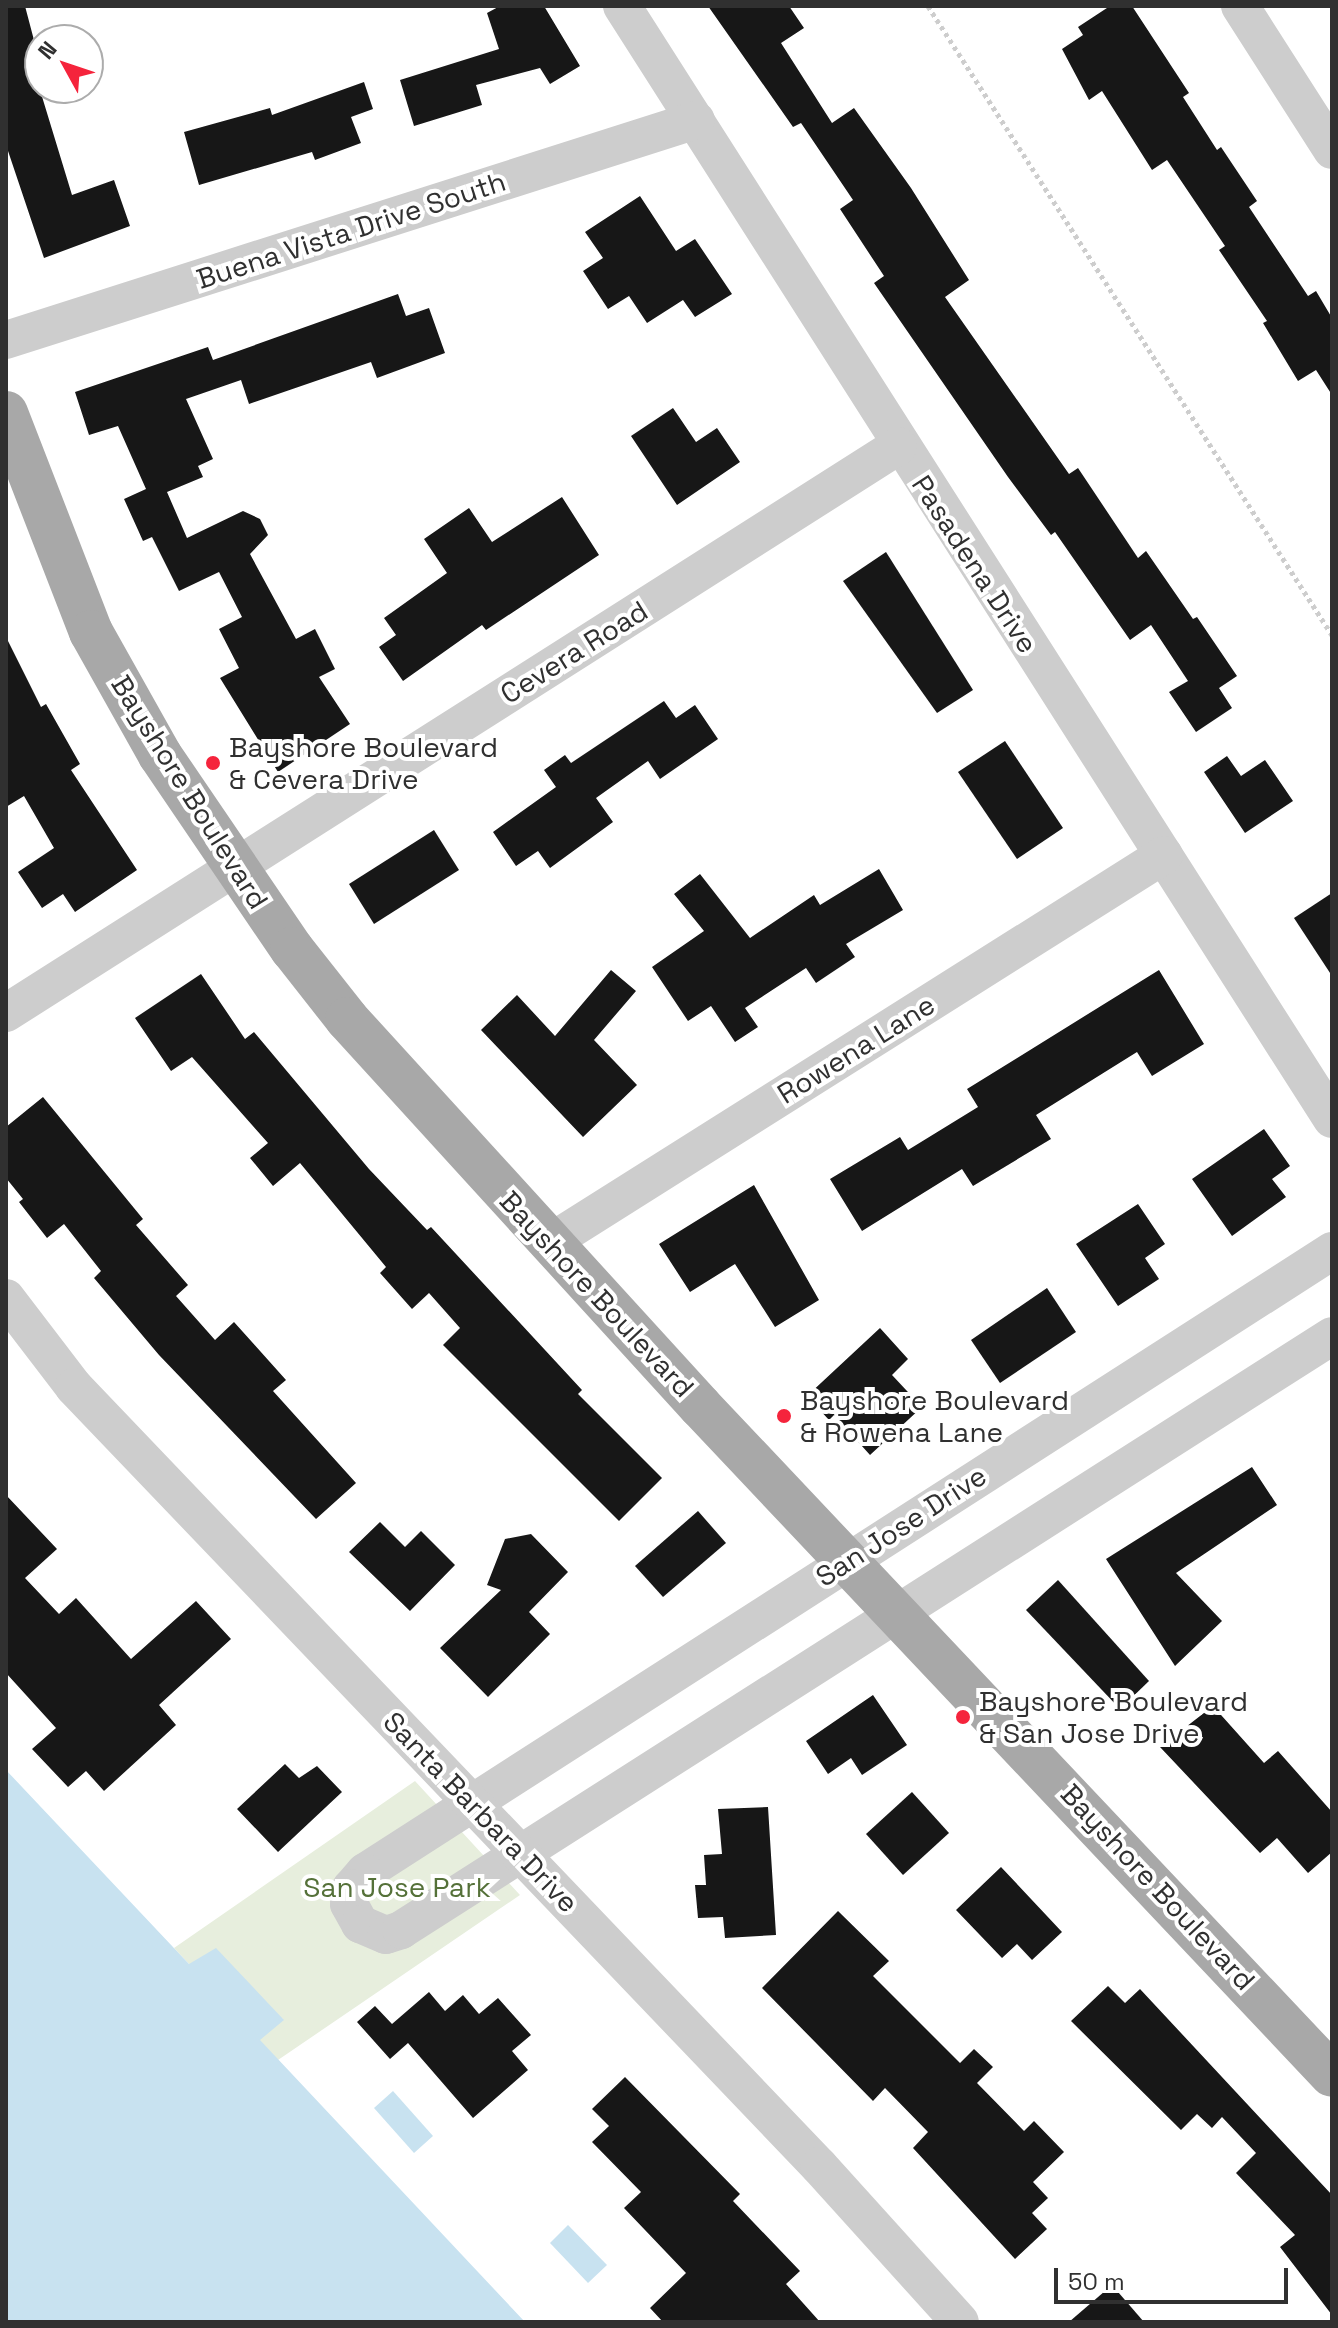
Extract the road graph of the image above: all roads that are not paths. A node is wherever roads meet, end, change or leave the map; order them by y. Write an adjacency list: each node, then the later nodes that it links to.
1 (622, 6): 3 (street, Pasadena Drive)
2 (1240, 6): 4 (street)
3 (696, 120): 5 (street, Buena Vista Drive South); 7 (street, Pasadena Drive)
4 (1332, 150)
5 (6, 340)
6 (6, 413): 9 (main road, Bayshore Boulevard)
7 (898, 446): 8 (street, Pasadena Drive); 9 (street, Cevera Road)
8 (1164, 855): 11 (street, Pasadena Drive); 12 (street, Rowena Lane)
9 (235, 868): 10 (street, Cevera Road); 12 (main road, Bayshore Boulevard)
10 (6, 1013)
11 (1332, 1119)
12 (549, 1243): 16 (main road, Bayshore Boulevard)
13 (1332, 1251): 16 (street, San Jose Drive)
14 (6, 1298): 18 (street, Santa Barbara Drive)
15 (1332, 1336): 17 (street)
16 (849, 1558): 17 (main road, Bayshore Boulevard); 18 (street, San Jose Drive)
17 (899, 1612): 19 (street); 20 (main road, Bayshore Boulevard)
18 (472, 1803): 19 (street, Santa Barbara Drive); 19 (street, San Jose Drive)
19 (521, 1854): 21 (street, Santa Barbara Drive)
20 (1332, 2075)
21 (960, 2322)

